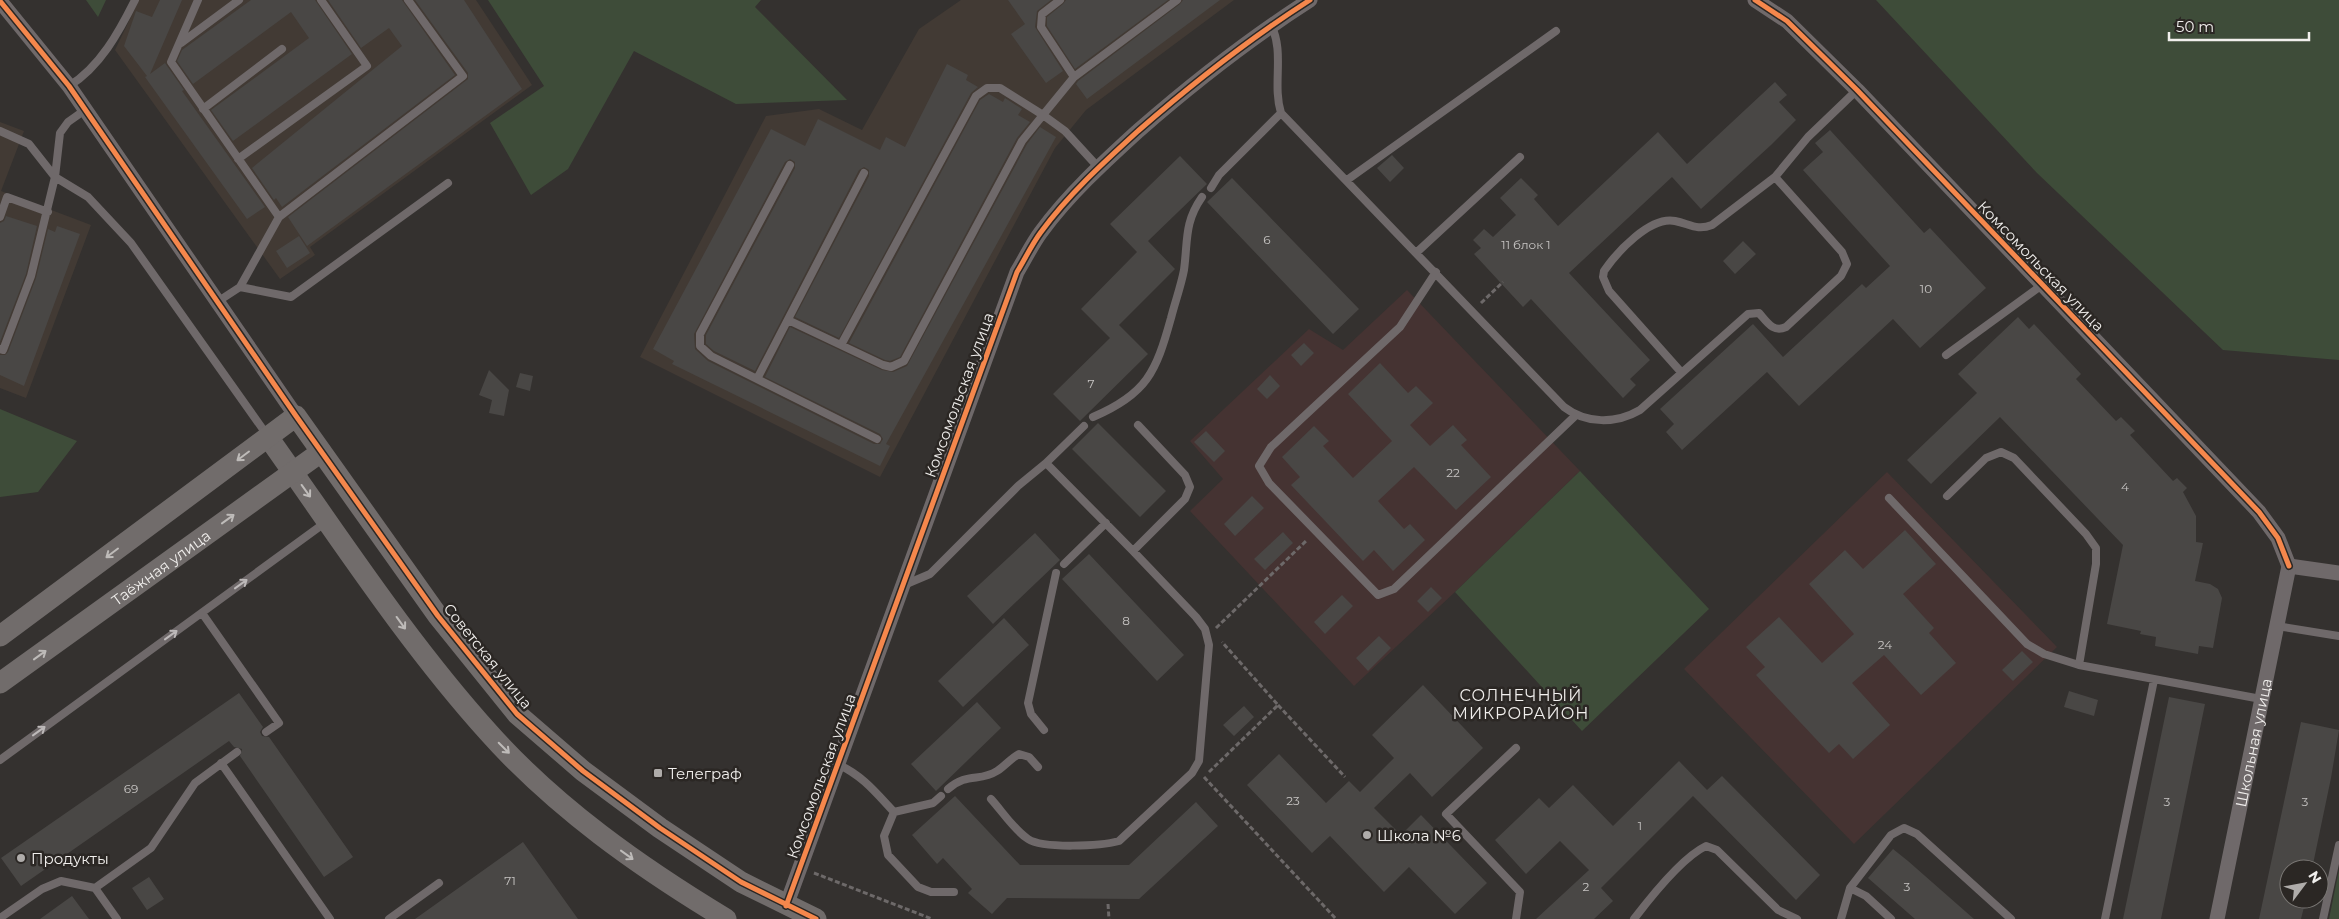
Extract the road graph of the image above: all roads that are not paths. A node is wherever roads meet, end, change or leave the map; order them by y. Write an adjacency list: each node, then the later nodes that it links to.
1 (135, 0): 16 (lane)
2 (198, 0): 13 (lane)
3 (239, 0): 13 (lane)
4 (321, 0): 24 (lane)
5 (408, 0): 35 (lane)
6 (1060, 0): 15 (lane)
7 (1177, 0): 15 (lane)
8 (1310, 0): 11 (street, Комсомольская улица)
9 (1755, 0): 17 (street, Комсомольская улица)
10 (0, 1): 16 (street)
11 (1271, 25): 20 (lane); 26 (street, Комсомольская улица)
12 (1556, 32): 30 (lane)
13 (179, 44): 18 (lane)
14 (282, 49): 18 (lane)
15 (1074, 77): 21 (lane)
16 (69, 86): 19 (street)
17 (1857, 90): 29 (lane); 39 (street, Комсомольская улица)
18 (203, 109): 24 (lane)
19 (85, 110): 28 (lane); 41 (street)
20 (1280, 113): 30 (lane); 32 (lane)
21 (1043, 115): 26 (lane); 43 (lane); 43 (lane)
22 (0, 131): 28 (lane)
23 (1520, 157): 37 (lane)
24 (238, 159): 35 (lane)
25 (790, 164): 47 (lane)
26 (1098, 167): 67 (street, Комсомольская улица)
27 (864, 173): 42 (lane)
28 (55, 177): 34 (lane); 53 (lane)
29 (1775, 177): 46 (lane); 46 (lane)
30 (1346, 180): 37 (lane)
31 (448, 183): 40 (lane)
32 (1211, 188)
33 (1202, 197): 50 (lane)
34 (48, 212): 36 (lane); 44 (lane)
35 (278, 217): 40 (lane)
36 (0, 218)
37 (1416, 253): 38 (lane)
38 (1436, 272): 49 (lane); 49 (lane)
39 (2042, 285): 45 (lane); 64 (street, Комсомольская улица)
40 (240, 287): 41 (lane)
41 (217, 302): 48 (street)
42 (788, 320): 43 (lane); 47 (lane)
43 (841, 345)
44 (0, 349)
45 (1946, 354)
46 (1681, 372): 49 (lane)
47 (758, 379): 54 (lane)
48 (296, 416): 53 (street); 55 (street, Советская улица)
49 (1575, 416)
50 (1093, 418)
51 (1138, 425): 62 (lane)
52 (1084, 426): 56 (lane)
53 (268, 437): 57 (street); 70 (street, one-way to 70)
54 (877, 439)
55 (321, 452): 57 (street, Таёжная улица); 93 (street, Советская улица)
56 (1046, 463): 61 (lane); 67 (lane)
57 (293, 472): 60 (street, one-way to 60); 74 (street, Таёжная улица, one-way to 57)
58 (1947, 496): 72 (lane)
59 (1889, 498): 72 (lane)
60 (328, 521): 68 (lane, one-way to 60); 99 (street, one-way to 99)
61 (1106, 524): 62 (lane); 63 (lane)
62 (1133, 551): 86 (lane)
63 (1064, 564)
64 (2289, 566): 66 (street); 69 (street, Школьная улица)
65 (1056, 573): 76 (lane)
66 (2339, 573)
67 (904, 586): 82 (street, Комсомольская улица)
68 (202, 613): 77 (lane); 80 (lane, one-way to 68)
69 (2277, 626): 71 (lane); 75 (street, Школьная улица)
70 (0, 636)
71 (2339, 636)
72 (2079, 665): 73 (lane)
73 (2154, 680): 75 (lane); 107 (lane)
74 (0, 683)
75 (2261, 699): 108 (street, Школьная улица)
76 (1044, 730)
77 (266, 732)
78 (1516, 748): 101 (lane)
79 (237, 752): 81 (lane)
80 (0, 760)
81 (221, 763): 90 (lane); 94 (lane)
82 (838, 765): 87 (lane); 93 (street, Комсомольская улица)
83 (1038, 767): 84 (lane)
84 (948, 789)
85 (941, 796): 87 (lane)
86 (991, 800)
87 (894, 812): 92 (lane)
88 (2339, 846): 109 (lane)
89 (439, 883): 98 (lane)
90 (95, 888): 95 (lane); 96 (lane)
91 (1850, 888): 104 (lane); 105 (lane); 106 (lane)
92 (954, 892)
93 (786, 906): 100 (street, Советская улица)
94 (328, 916): 97 (lane)
95 (0, 918)
96 (117, 919)
97 (319, 919)
98 (389, 919)
99 (726, 919)
100 (816, 919)
101 (1516, 919)
102 (1634, 919): 103 (lane)
103 (1797, 919)
104 (1841, 919)
105 (1891, 919)
106 (2011, 919)
107 (2105, 919)
108 (2217, 919)
109 (2323, 919)

